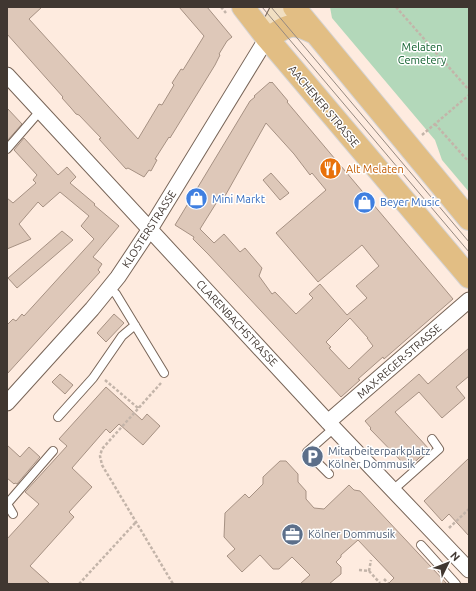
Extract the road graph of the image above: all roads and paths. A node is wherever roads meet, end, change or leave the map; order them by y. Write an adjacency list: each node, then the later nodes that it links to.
1 (243, 7): 6 (main road, AACHENER STRASSE)
2 (283, 7): 6 (street)
3 (294, 7): 5 (main road)
4 (396, 7): 8 (path)
5 (315, 33): 6 (main road); 15 (main road)
6 (266, 38): 16 (street, KLOSTERSTRASSE); 17 (main road, AACHENER STRASSE)
7 (7, 75): 10 (street, CLARENBACHSTRASSE)
8 (469, 90)
9 (469, 95): 11 (path)
10 (40, 111): 13 (lane); 16 (street, CLARENBACHSTRASSE)
11 (435, 124): 12 (path); 14 (path)
12 (419, 138)
13 (7, 149)
14 (469, 162)
15 (469, 219)
16 (150, 229): 18 (street, KLOSTERSTRASSE); 26 (street, CLARENBACHSTRASSE)
17 (469, 277)
18 (109, 288): 20 (lane); 23 (street, KLOSTERSTRASSE)
19 (469, 300): 26 (street, MAX-REGER-STRASSE)
20 (135, 325): 21 (lane); 22 (lane)
21 (164, 373): 24 (path)
22 (97, 374): 24 (path); 25 (lane)
23 (7, 403)
24 (138, 408): 34 (path)
25 (58, 417)
26 (331, 425): 29 (lane); 30 (street, CLARENBACHSTRASSE)
27 (432, 439): 30 (lane)
28 (53, 451): 31 (lane)
29 (329, 474)
30 (393, 490): 35 (street, CLARENBACHSTRASSE)
31 (7, 504): 33 (lane)
32 (469, 510): 35 (path)
33 (13, 514)
34 (136, 522): 42 (path); 43 (path)
35 (439, 538): 39 (street, CLARENBACHSTRASSE)
36 (421, 545): 46 (lane)
37 (370, 560): 40 (path)
38 (359, 570): 40 (path)
39 (469, 570)
40 (369, 571): 44 (path)
41 (384, 579): 45 (path)
42 (79, 584)
43 (173, 584)
44 (380, 584)
45 (389, 584)
46 (456, 584)

